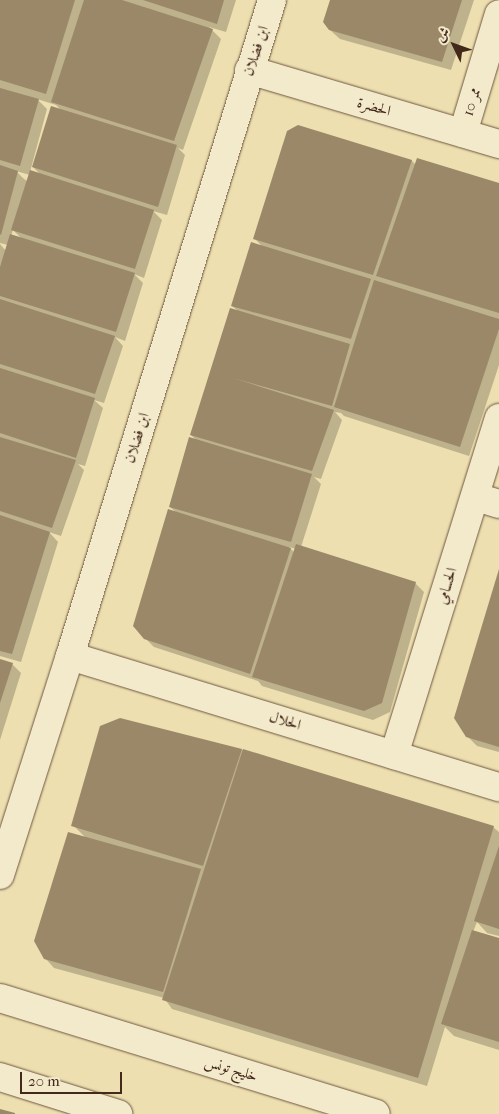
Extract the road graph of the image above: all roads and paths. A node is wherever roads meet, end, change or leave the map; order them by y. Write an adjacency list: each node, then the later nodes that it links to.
1 (272, 0): 3 (street, ابن فضلان)
2 (499, 14): 4 (street, ممر 10)
3 (249, 70): 4 (street, الحضرة); 8 (street, ابن فضلان)
4 (463, 133): 5 (street, الحضرة)
5 (499, 144)
6 (499, 418): 7 (street, الحسامي)
7 (487, 500): 9 (street, الحسامي)
8 (70, 656): 9 (street, الحلال); 11 (street, ابن فضلان)
9 (394, 755): 10 (street, الحلال)
10 (499, 787)
11 (0, 875)
12 (0, 998): 15 (street, خليج تونس)
13 (0, 1078): 14 (street)
14 (118, 1114)
15 (376, 1114)

